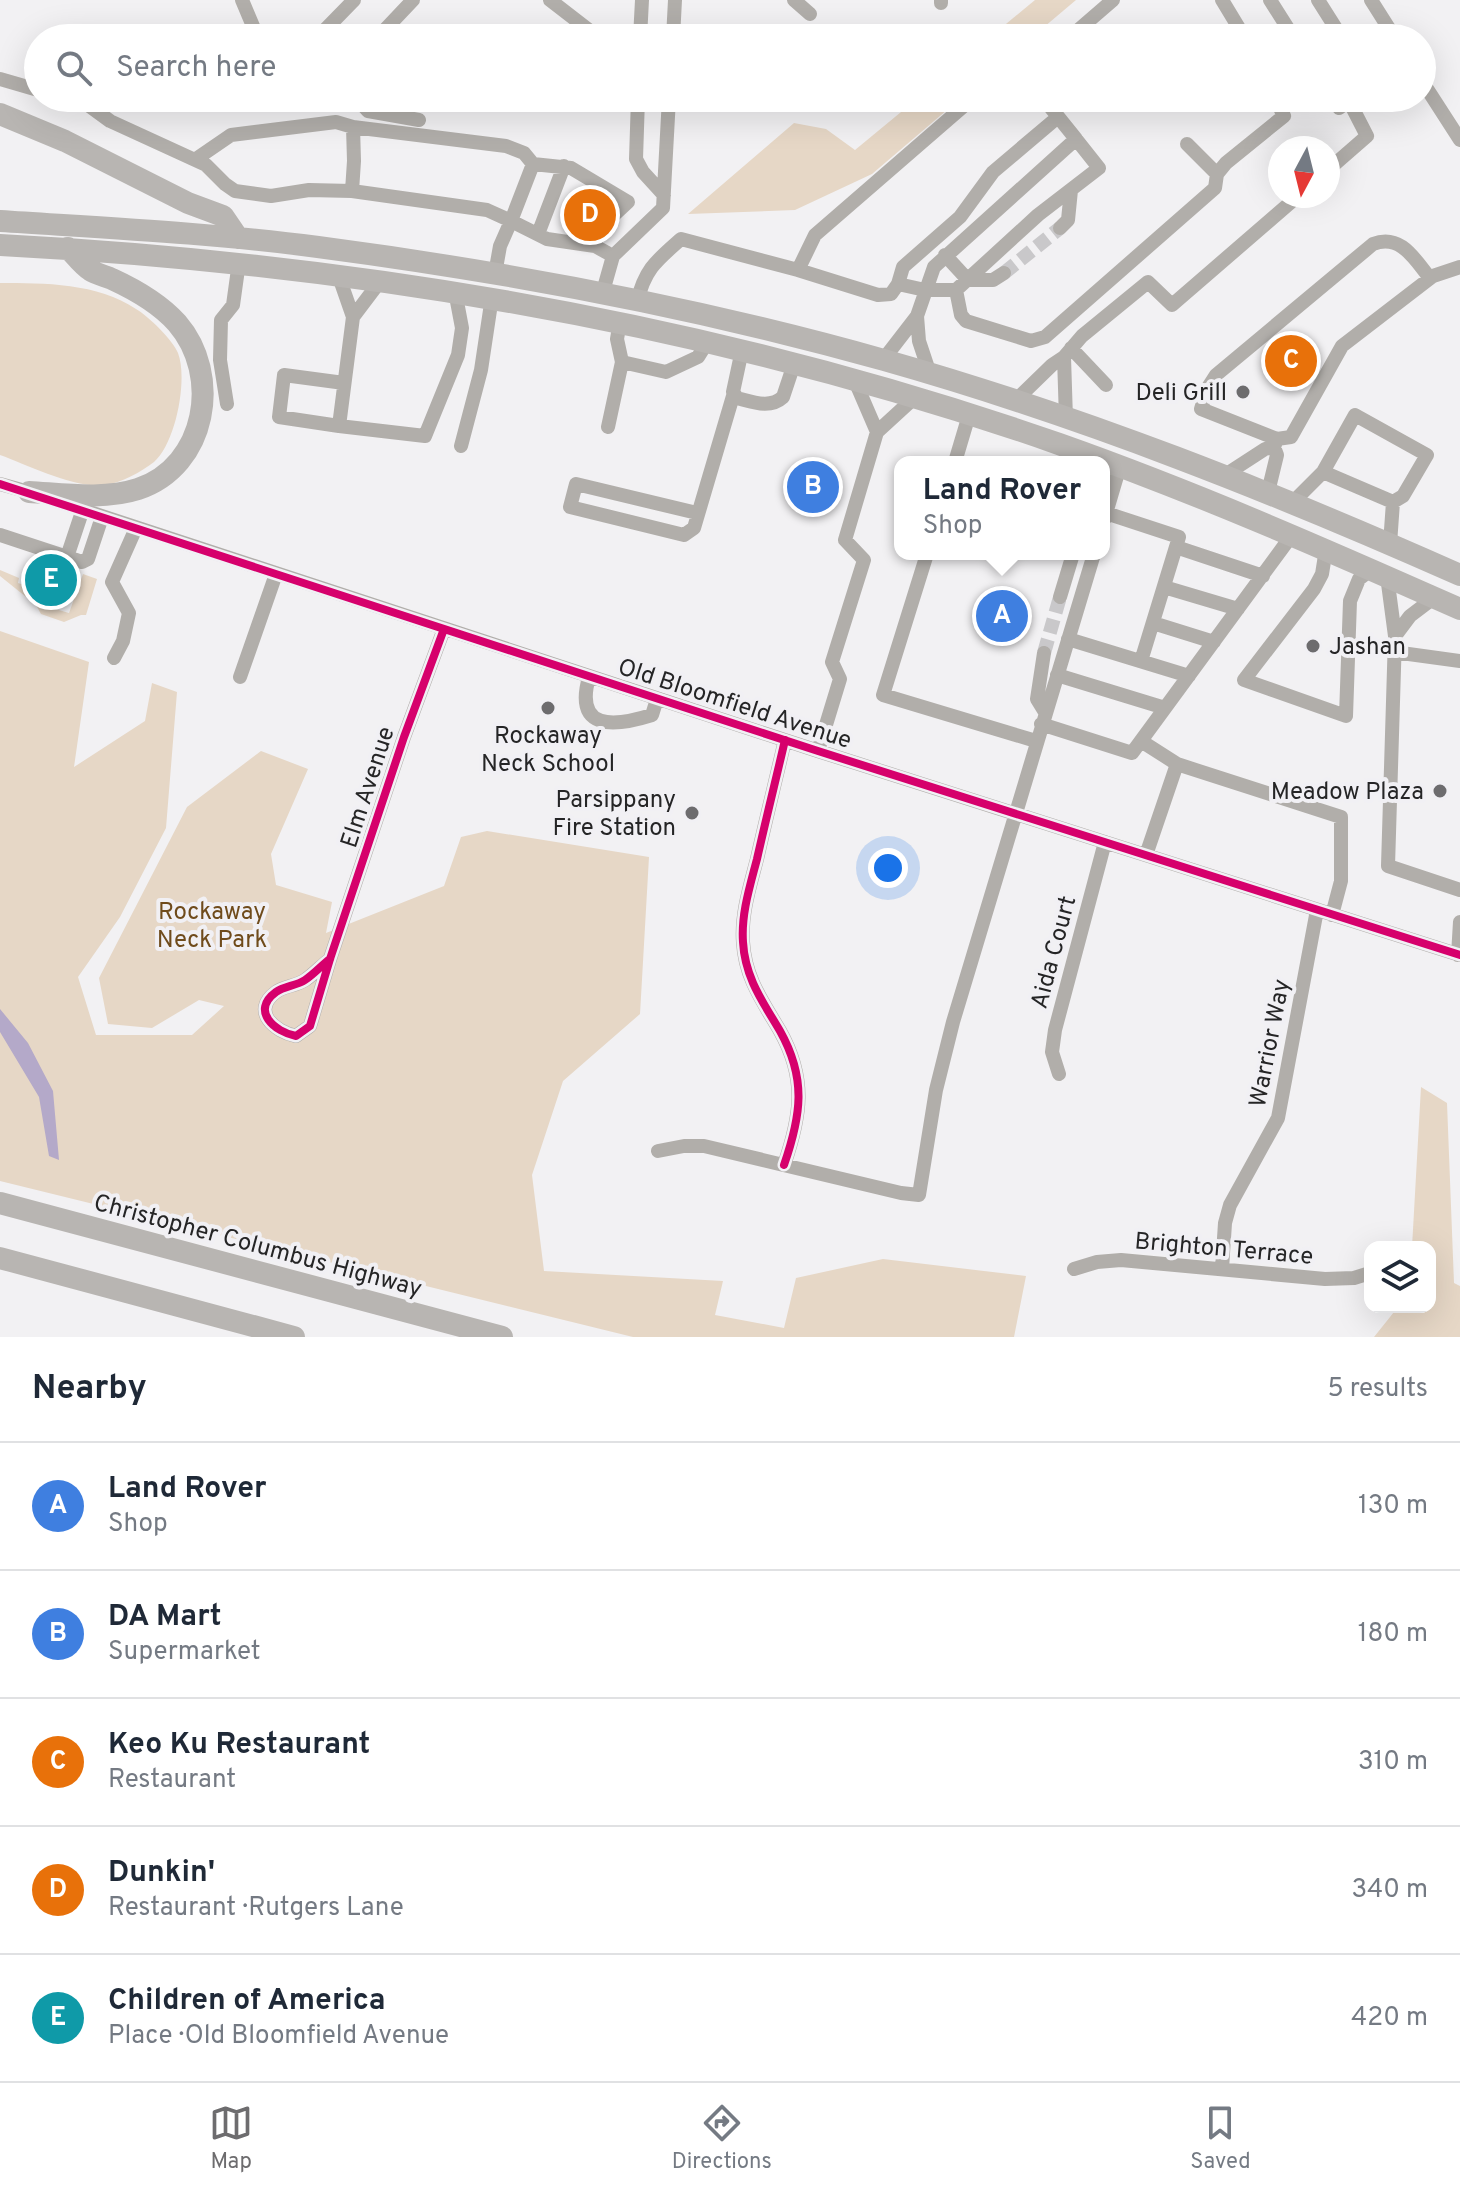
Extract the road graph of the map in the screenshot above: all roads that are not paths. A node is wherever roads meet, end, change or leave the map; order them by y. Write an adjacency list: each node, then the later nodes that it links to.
1 (242, 0): 14 (street)
2 (354, 0): 15 (street)
3 (413, 0): 16 (street)
4 (550, 0): 17 (street)
5 (642, 0): 18 (street)
6 (675, 0): 19 (street)
7 (794, 0): 13 (street)
8 (1113, 0): 20 (street)
9 (1222, 0): 21 (street)
10 (1270, 0): 22 (street)
11 (1318, 0): 23 (street)
12 (1371, 0): 24 (street)
13 (810, 14)
14 (252, 24)
15 (331, 24)
16 (390, 24)
17 (581, 24)
18 (641, 24)
19 (674, 24)
20 (1085, 24)
21 (1237, 24)
22 (1285, 24)
23 (1333, 24)
24 (1386, 24)
25 (0, 79): 26 (street)
26 (24, 86)
27 (1436, 103): 41 (street)
28 (98, 112): 43 (street)
29 (374, 112): 38 (street)
30 (638, 112): 50 (street)
31 (668, 112): 50 (street)
32 (957, 112): 64 (street)
33 (1054, 112): 37 (street)
34 (1282, 112): 47 (street)
35 (1356, 112): 44 (street)
36 (0, 114): 56 (highway)
37 (1058, 117): 40 (street); 71 (street)
38 (419, 120)
39 (353, 127): 43 (street); 45 (street); 49 (street)
40 (1076, 139): 48 (street); 60 (street)
41 (1460, 140)
42 (1187, 144): 47 (street)
43 (196, 159): 49 (street)
44 (1340, 160)
45 (533, 164): 46 (street); 53 (street)
46 (564, 166): 55 (street); 58 (street)
47 (1217, 174): 73 (street)
48 (1071, 190): 54 (street); 70 (street)
49 (352, 191): 53 (street)
50 (664, 195): 61 (street)
51 (1284, 208): 83 (street)
52 (0, 221): 56 (highway)
53 (511, 221): 55 (street); 67 (street)
54 (1060, 228)
55 (538, 234): 58 (street)
56 (238, 238): 67 (highway)
57 (0, 245): 59 (highway)
58 (595, 246): 61 (street)
59 (68, 248): 62 (highway); 85 (highway)
60 (945, 255): 70 (street); 72 (street)
61 (613, 256): 75 (street)
62 (239, 262): 66 (highway); 85 (street)
63 (1460, 267): 68 (street)
64 (798, 270): 71 (street); 77 (street)
65 (1004, 273): 70 (street)
66 (338, 274): 69 (highway); 79 (street)
67 (495, 274): 75 (highway)
68 (1430, 278): 101 (street); 101 (street)
69 (381, 280): 74 (highway); 79 (street)
70 (968, 280): 73 (street)
71 (898, 284): 72 (street)
72 (925, 290): 73 (street); 78 (street)
73 (956, 290)
74 (455, 291): 76 (highway); 98 (street)
75 (602, 295): 77 (highway)
76 (492, 297): 80 (highway); 102 (street)
77 (637, 302): 84 (highway)
78 (917, 316): 84 (street); 88 (street)
79 (353, 317): 90 (street)
80 (620, 322): 81 (highway); 86 (street)
81 (708, 341): 82 (highway); 86 (street)
82 (742, 350): 87 (highway); 92 (street)
83 (1068, 352): 91 (street); 94 (street); 97 (street)
84 (883, 360): 88 (highway)
85 (210, 362): 95 (street); 110 (highway)
86 (622, 362): 99 (street)
87 (794, 364): 89 (highway); 92 (street)
88 (930, 374): 94 (highway)
89 (855, 381): 93 (highway); 100 (street)
90 (344, 383): 98 (street); 98 (street)
91 (1106, 385)
92 (733, 396): 116 (street)
93 (913, 399): 96 (highway); 100 (street)
94 (1015, 401): 97 (highway)
95 (227, 404)
96 (969, 415): 103 (street); 104 (highway)
97 (1066, 419): 108 (highway)
98 (339, 426)
99 (608, 427)
100 (877, 432): 158 (street)
101 (1276, 443): 108 (street); 111 (street)
102 (461, 446)
103 (957, 456)
104 (1090, 456)
105 (1110, 463): 106 (highway)
106 (1120, 466): 112 (street); 121 (highway)
107 (1323, 472): 113 (street); 114 (street); 114 (street)
108 (1225, 475): 111 (highway)
109 (0, 484): 110 (street, Old Bloomfield Avenue)
110 (29, 492): 115 (street, Old Bloomfield Avenue)
111 (1268, 492): 113 (highway)
112 (1110, 500)
113 (1293, 502): 122 (highway)
114 (1393, 502): 122 (street)
115 (83, 509): 117 (street, Old Bloomfield Avenue); 125 (street)
116 (697, 513): 116 (street)
117 (102, 517): 119 (street, Old Bloomfield Avenue); 125 (street)
118 (1110, 518): 123 (street)
119 (136, 528): 130 (street, Old Bloomfield Avenue); 145 (street)
120 (0, 535): 125 (street)
121 (1292, 535): 124 (highway); 132 (street)
122 (1390, 544): 131 (highway)
123 (1176, 547): 132 (street); 133 (street)
124 (1326, 549): 129 (highway); 129 (street)
125 (67, 557)
126 (925, 560): 156 (street)
127 (1071, 560): 134 (street)
128 (1092, 560): 141 (street)
129 (1380, 573): 135 (highway); 140 (street)
130 (276, 574): 139 (street, Old Bloomfield Avenue); 150 (street)
131 (1460, 575)
132 (1263, 576): 136 (street)
133 (1164, 587): 136 (street); 138 (street)
134 (1060, 597)
135 (1435, 597): 137 (highway); 140 (street)
136 (1238, 609): 142 (street)
137 (1460, 609)
138 (1153, 623): 142 (street); 146 (street)
139 (444, 629): 151 (street, Old Bloomfield Avenue); 167 (street, Elm Avenue)
140 (1395, 636): 143 (street)
141 (1068, 639): 146 (street); 148 (street)
142 (1214, 642): 149 (street)
143 (1394, 652): 147 (street); 163 (street)
144 (1044, 653): 154 (street)
145 (114, 658)
146 (1141, 661): 149 (street)
147 (1460, 661)
148 (1057, 675): 153 (street); 154 (street)
149 (1189, 676): 153 (street)
150 (240, 677)
151 (589, 677): 152 (street, Old Bloomfield Avenue); 152 (street)
152 (657, 699): 155 (street, Old Bloomfield Avenue)
153 (1165, 708): 157 (street)
154 (1043, 718): 156 (street); 157 (street)
155 (785, 740): 158 (street, Old Bloomfield Avenue); 170 (street)
156 (1036, 741): 160 (street)
157 (1141, 741): 159 (street)
158 (818, 751): 160 (street, Old Bloomfield Avenue)
159 (1177, 764): 162 (street); 164 (street, Warrior Way)
160 (1014, 813): 161 (street, Old Bloomfield Avenue); 170 (street)
161 (1105, 842): 162 (street, Old Bloomfield Avenue); 168 (street, Aida Court)
162 (1146, 855): 164 (street, Old Bloomfield Avenue)
163 (1460, 890)
164 (1324, 912): 166 (street, Old Bloomfield Avenue); 174 (street, Warrior Way)
165 (1460, 922): 166 (street)
166 (1459, 955)
167 (330, 959): 167 (street, Elm Avenue)
168 (1059, 1074)
169 (658, 1151): 170 (street)
170 (784, 1165)
171 (0, 1203): 177 (highway, Christopher Columbus Highway)
172 (0, 1258): 176 (highway)
173 (1074, 1269): 174 (street, Brighton Terrace)
174 (1222, 1269): 175 (street, Brighton Terrace)
175 (1364, 1275)
176 (294, 1337)
177 (502, 1337)

